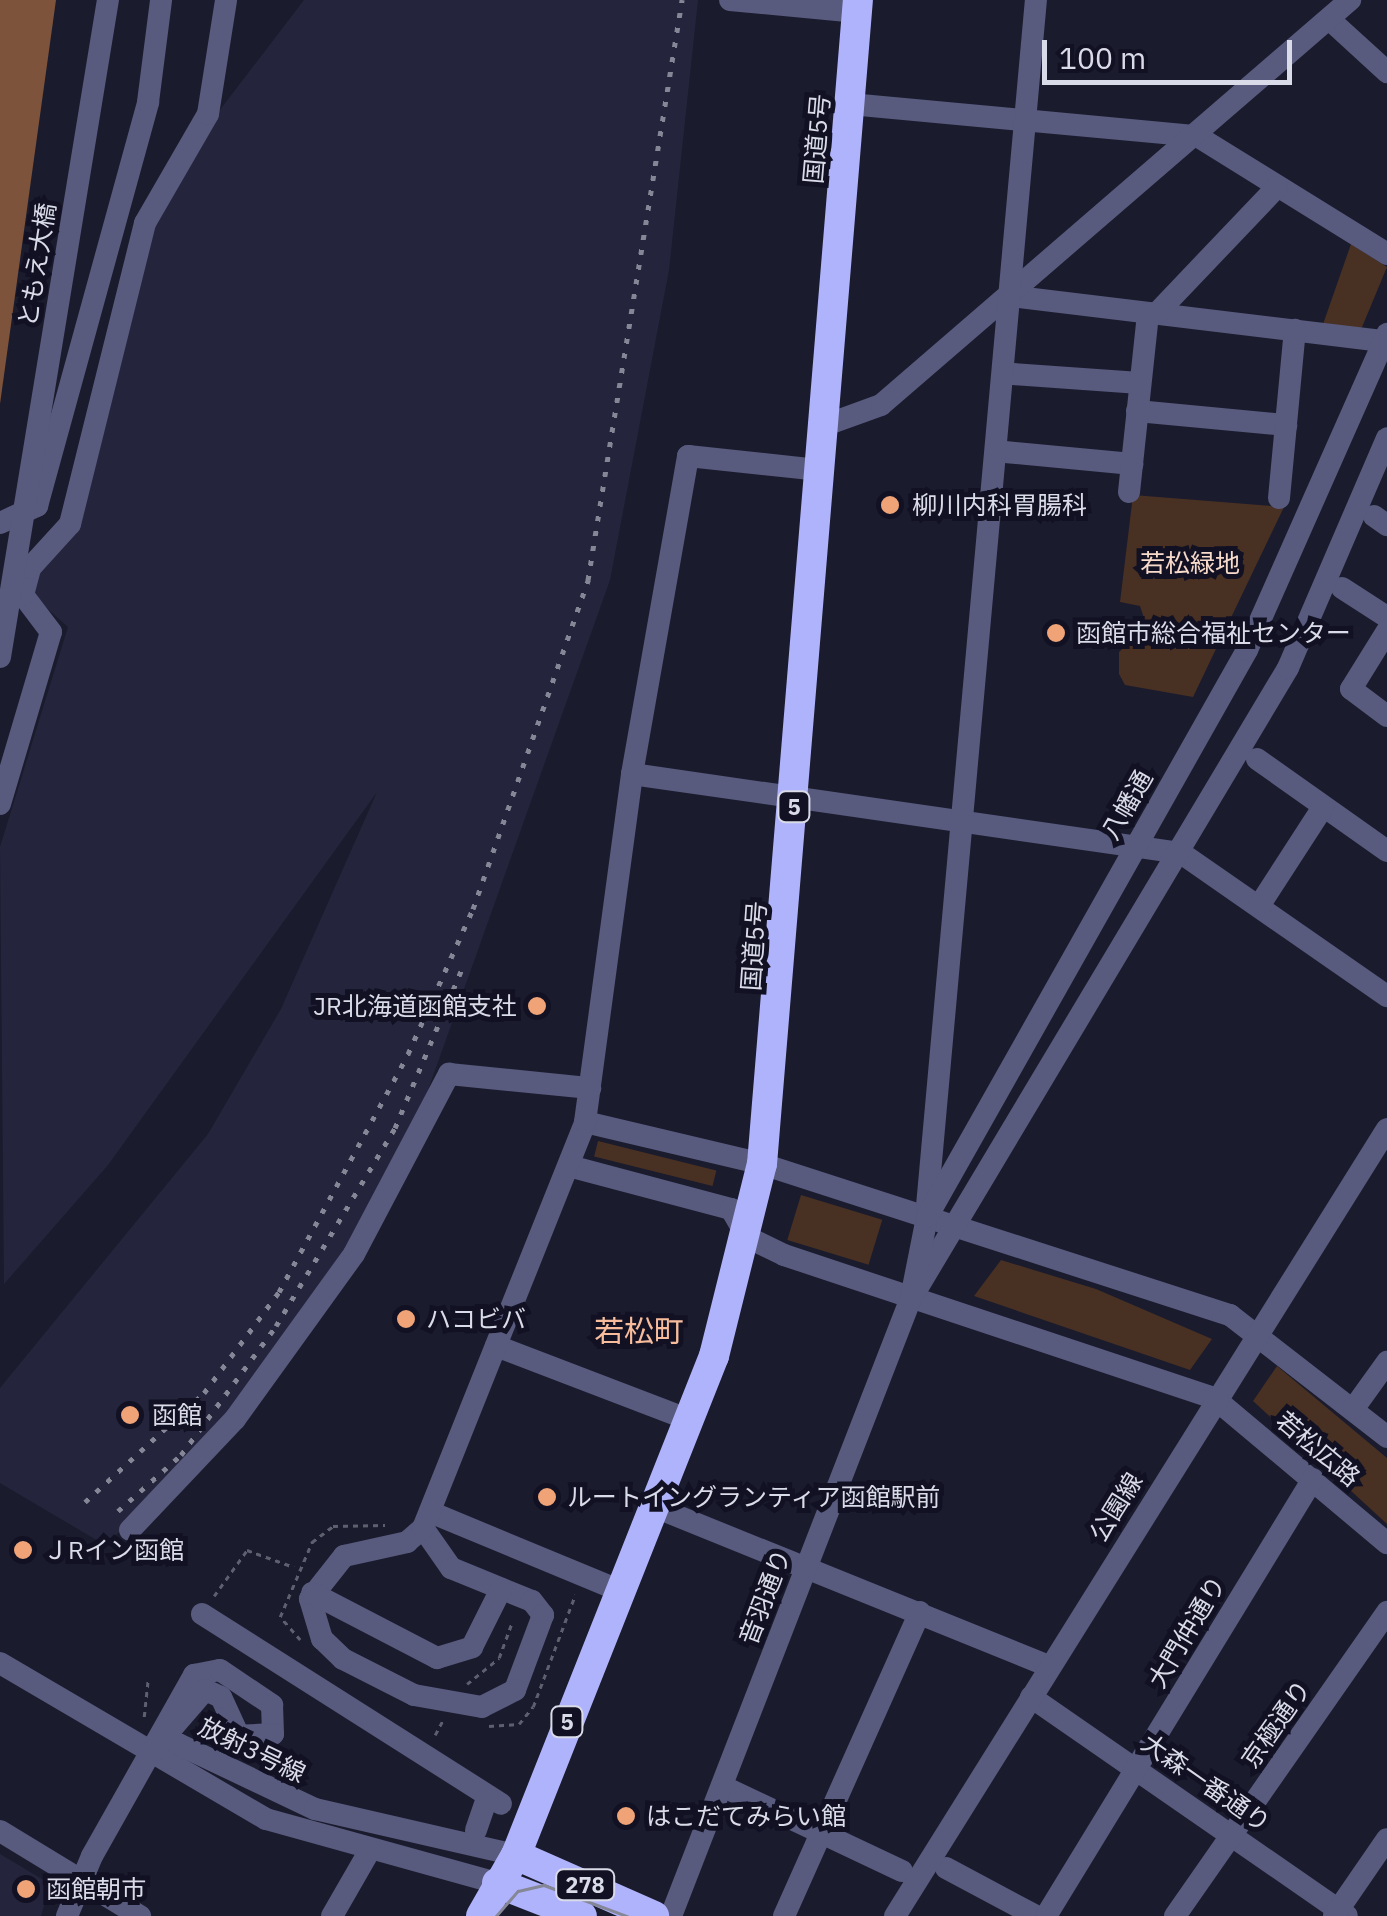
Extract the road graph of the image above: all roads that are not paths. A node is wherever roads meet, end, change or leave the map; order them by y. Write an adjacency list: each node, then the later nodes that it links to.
1 (108, 0): 33 (street, ともえ大橋, bridge)
2 (161, 0): 29 (street)
3 (226, 0): 38 (street)
4 (730, 0): 6 (street)
5 (1036, 0): 10 (street)
6 (858, 6): 9 (highway, 国道5号 / 5)
7 (1337, 8): 8 (street); 11 (street)
8 (1384, 63)
9 (850, 104): 10 (street); 22 (highway, 国道5号 / 5)
10 (1024, 122): 11 (street); 14 (street)
11 (1197, 136): 12 (street); 14 (street)
12 (1277, 187): 13 (street); 15 (street)
13 (1387, 254)
14 (1010, 296): 15 (street); 22 (street); 40 (street)
15 (1152, 313): 16 (street); 19 (street)
16 (1296, 330): 17 (street); 21 (street)
17 (1385, 337): 41 (street, 八幡通)
18 (1013, 374): 19 (street)
19 (1140, 383): 20 (street)
20 (1138, 411): 21 (street); 25 (street)
21 (1286, 425): 28 (street)
22 (823, 426): 26 (highway, 国道5号 / 5)
23 (1386, 444): 43 (street)
24 (1005, 452): 25 (street)
25 (1132, 464): 27 (street)
26 (820, 470): 36 (street); 37 (highway, 国道5号 / 5)
27 (1129, 492)
28 (1279, 498)
29 (0, 524)
30 (1342, 588): 31 (street)
31 (1387, 616)
32 (1387, 631): 34 (street)
33 (0, 657)
34 (1387, 716)
35 (1257, 759): 39 (street)
36 (632, 774): 37 (street); 46 (street)
37 (795, 796): 40 (street); 49 (highway, 国道5号 / 5)
38 (0, 804)
39 (1323, 807): 42 (street); 44 (street)
40 (958, 819): 41 (street); 51 (street)
41 (1134, 847): 43 (street); 51 (street, 八幡通)
42 (1387, 851)
43 (1181, 853): 44 (street); 52 (street)
44 (1259, 906): 45 (street)
45 (1387, 996)
46 (590, 1088): 47 (street); 65 (street)
47 (585, 1122): 49 (street); 50 (street)
48 (1387, 1129): 55 (street, 公園線)
49 (762, 1164): 51 (street); 53 (highway, 国道5号 / 5)
50 (569, 1166): 53 (street); 56 (street)
51 (927, 1218): 52 (street); 54 (street, 八幡通)
52 (958, 1228): 54 (street); 55 (street)
53 (747, 1237): 54 (street); 60 (highway, 国道5号 / 5)
54 (911, 1298): 58 (street); 67 (street, 音羽通り)
55 (1256, 1327): 58 (street, 公園線); 59 (street)
56 (496, 1346): 60 (street); 64 (street)
57 (1387, 1362): 59 (street)
58 (1214, 1398): 62 (street, 若松広路); 75 (street, 公園線)
59 (1354, 1408): 61 (street)
60 (690, 1420): 63 (highway, 国道5号 / 5)
61 (1387, 1436)
62 (1313, 1479): 66 (street, 若松広路); 78 (street, 大門仲通り)
63 (655, 1507): 67 (street); 69 (highway, 国道5号 / 5)
64 (426, 1520): 68 (street); 69 (street); 70 (street)
65 (130, 1530)
66 (1387, 1543)
67 (805, 1570): 71 (street); 79 (street, 音羽通り)
68 (501, 1588): 70 (street); 70 (street)
69 (621, 1591): 86 (highway, 国道5号 / 5)
70 (312, 1593)
71 (920, 1612): 75 (street); 82 (street)
72 (1387, 1612): 83 (street, 京極通り)
73 (202, 1614): 80 (street)
74 (0, 1663): 77 (street)
75 (1049, 1666): 76 (street, 公園線)
76 (1031, 1697): 78 (street, 大森一番通り); 100 (street, 公園線)
77 (153, 1750): 77 (street); 85 (street, 放射3号線); 86 (street, 放射3号線); 89 (street)
78 (1136, 1767): 83 (street, 大森一番通り); 102 (street, 大門仲通り)
79 (722, 1786): 82 (street); 98 (street, 音羽通り)
80 (476, 1830)
81 (0, 1831): 89 (street)
82 (821, 1832): 88 (street); 99 (street)
83 (1232, 1834): 91 (street, 大森一番通り); 103 (street, 京極通り)
84 (1387, 1838): 91 (street)
85 (370, 1850): 90 (street, 放射3号線); 94 (street)
86 (516, 1855): 90 (highway); 97 (highway, 278)
87 (946, 1868): 101 (street)
88 (902, 1871)
89 (82, 1882): 92 (street); 93 (street)
90 (513, 1897): 95 (highway); 96 (highway, 278)
91 (1340, 1914)
92 (67, 1916)
93 (140, 1916)
94 (332, 1916)
95 (480, 1916)
96 (582, 1916)
97 (654, 1916)
98 (671, 1916)
99 (784, 1916)
100 (896, 1916)
101 (1036, 1916)
102 (1046, 1916)
103 (1176, 1916)

